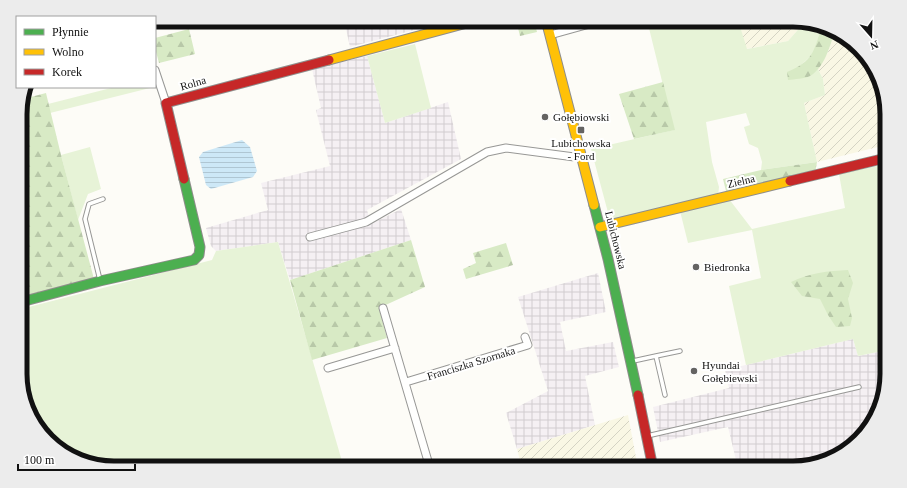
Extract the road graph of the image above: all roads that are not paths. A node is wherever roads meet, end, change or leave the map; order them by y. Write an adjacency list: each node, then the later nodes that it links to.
1 (452, 27): 6 (street, Rolna)
2 (548, 27): 4 (street, Lubichowska)
3 (579, 27): 4 (street)
4 (550, 35): 7 (street, Lubichowska)
5 (156, 73): 6 (street)
6 (166, 103): 12 (street)
7 (582, 158): 10 (street, Lubichowska); 11 (street)
8 (880, 159): 10 (street, Zielna)
9 (103, 199): 12 (lane)
10 (600, 227): 19 (street, Lubichowska)
11 (310, 238)
12 (100, 281): 13 (street)
13 (27, 300)
14 (383, 308): 16 (street)
15 (525, 337): 21 (street, Franciszka Szornaka)
16 (395, 348): 20 (street); 21 (street)
17 (680, 351): 18 (lane)
18 (656, 356): 19 (lane); 23 (lane)
19 (632, 362): 24 (street, Lubichowska)
20 (328, 368)
21 (406, 382): 25 (street)
22 (859, 387): 24 (lane)
23 (665, 395)
24 (647, 436): 26 (street, Lubichowska)
25 (428, 461)
26 (651, 461)

